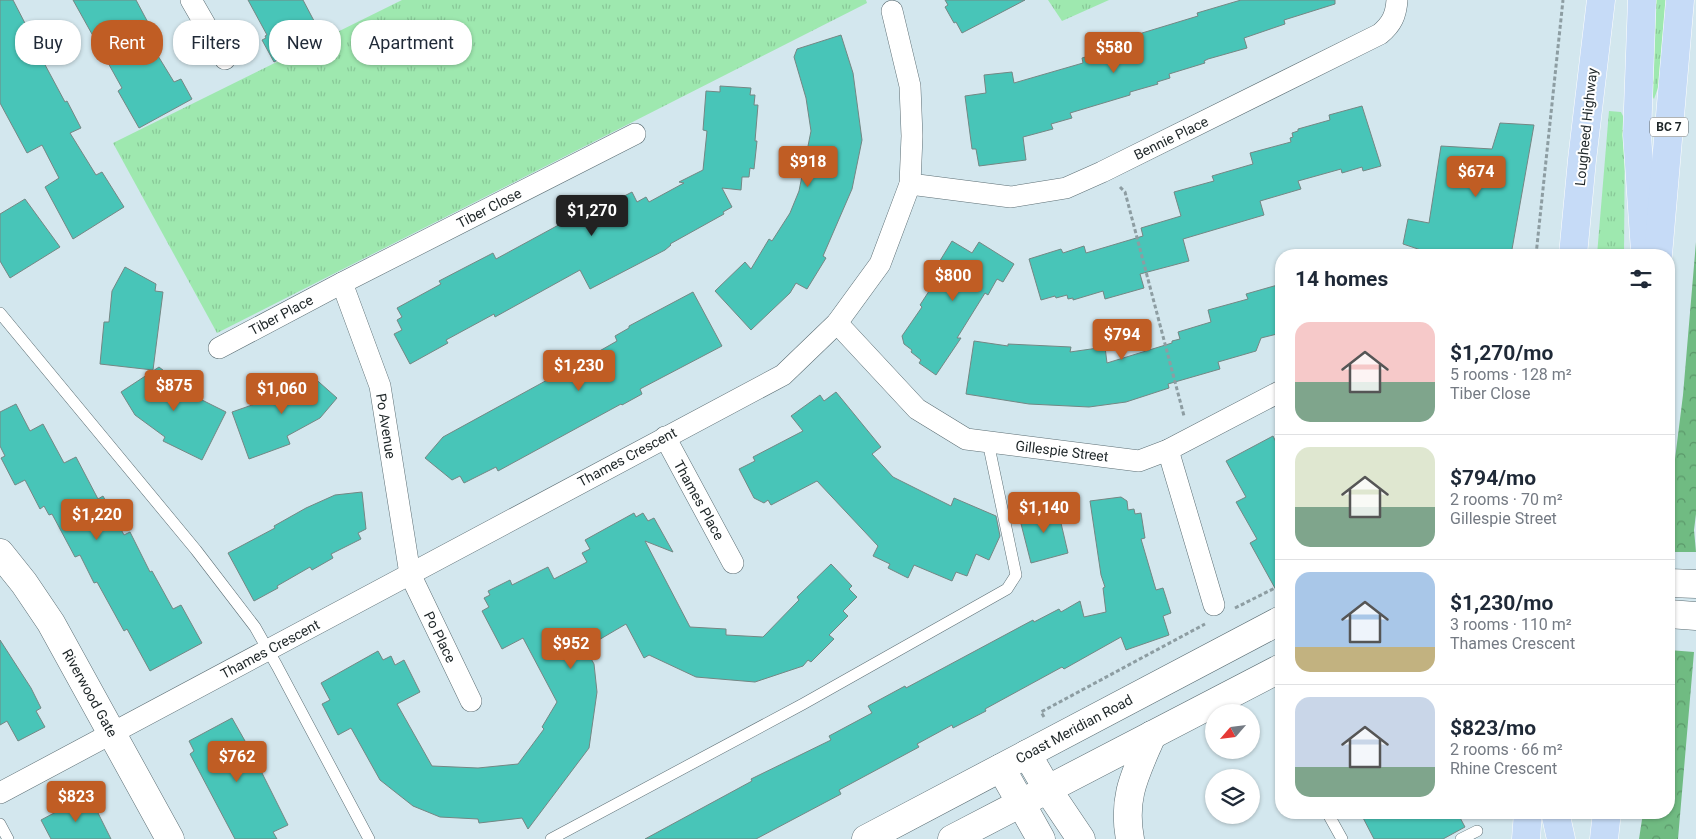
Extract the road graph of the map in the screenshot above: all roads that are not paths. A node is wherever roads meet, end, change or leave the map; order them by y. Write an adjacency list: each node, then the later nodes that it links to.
1 (191, 0): 7 (street)
2 (1397, 0): 9 (street, Bennie Place)
3 (1601, 0): 10 (main road, Lougheed Highway)
4 (1642, 0): 11 (main road)
5 (1680, 0): 12 (main road, BC 7)
6 (892, 12): 9 (street, Thames Crescent)
7 (203, 20)
8 (635, 134): 13 (street, Tiber Close)
9 (910, 184): 15 (street, Thames Crescent)
10 (1574, 249)
11 (1645, 249)
12 (1659, 249)
13 (342, 283): 16 (street, Tiber Place); 23 (street, Po Avenue)
14 (0, 313): 30 (lane)
15 (838, 323): 18 (street, Thames Crescent); 19 (street, Gillespie Street)
16 (219, 348)
17 (1275, 394): 20 (street, Gillespie Street)
18 (665, 438): 22 (street, Thames Place); 23 (street, Thames Crescent)
19 (988, 442): 20 (street, Gillespie Street); 49 (lane)
20 (1168, 450): 26 (street)
21 (0, 553): 33 (main road, Riverwood Gate)
22 (733, 563)
23 (410, 574): 30 (street, Thames Crescent); 32 (street, Po Place)
24 (1675, 583): 25 (main road)
25 (1696, 584)
26 (1219, 612)
27 (1675, 614): 28 (main road)
28 (1696, 616)
29 (1275, 623): 35 (main road, Coast Meridian Road)
30 (268, 651): 33 (street, Thames Crescent); 48 (lane)
31 (1275, 671): 34 (main road)
32 (471, 701)
33 (112, 733): 38 (street, Thames Crescent); 47 (main road, Riverwood Gate)
34 (1152, 735): 37 (main road); 54 (main road)
35 (1027, 754): 36 (main road, Coast Meridian Road); 37 (main road)
36 (1001, 768): 39 (main road); 50 (main road, Coast Meridian Road)
37 (1048, 790): 39 (main road); 53 (main road)
38 (0, 793)
39 (1022, 804): 51 (main road); 52 (main road)
40 (1331, 819): 55 (lane)
41 (1527, 819): 57 (main road)
42 (1557, 819): 58 (main road)
43 (1606, 819): 59 (main road)
44 (0, 824): 46 (lane)
45 (1477, 831): 56 (lane)
46 (8, 839)
47 (170, 839)
48 (369, 839)
49 (551, 839)
50 (866, 839)
51 (952, 839)
52 (1041, 839)
53 (1081, 839)
54 (1130, 839)
55 (1342, 839)
56 (1461, 839)
57 (1526, 839)
58 (1561, 839)
59 (1604, 839)

